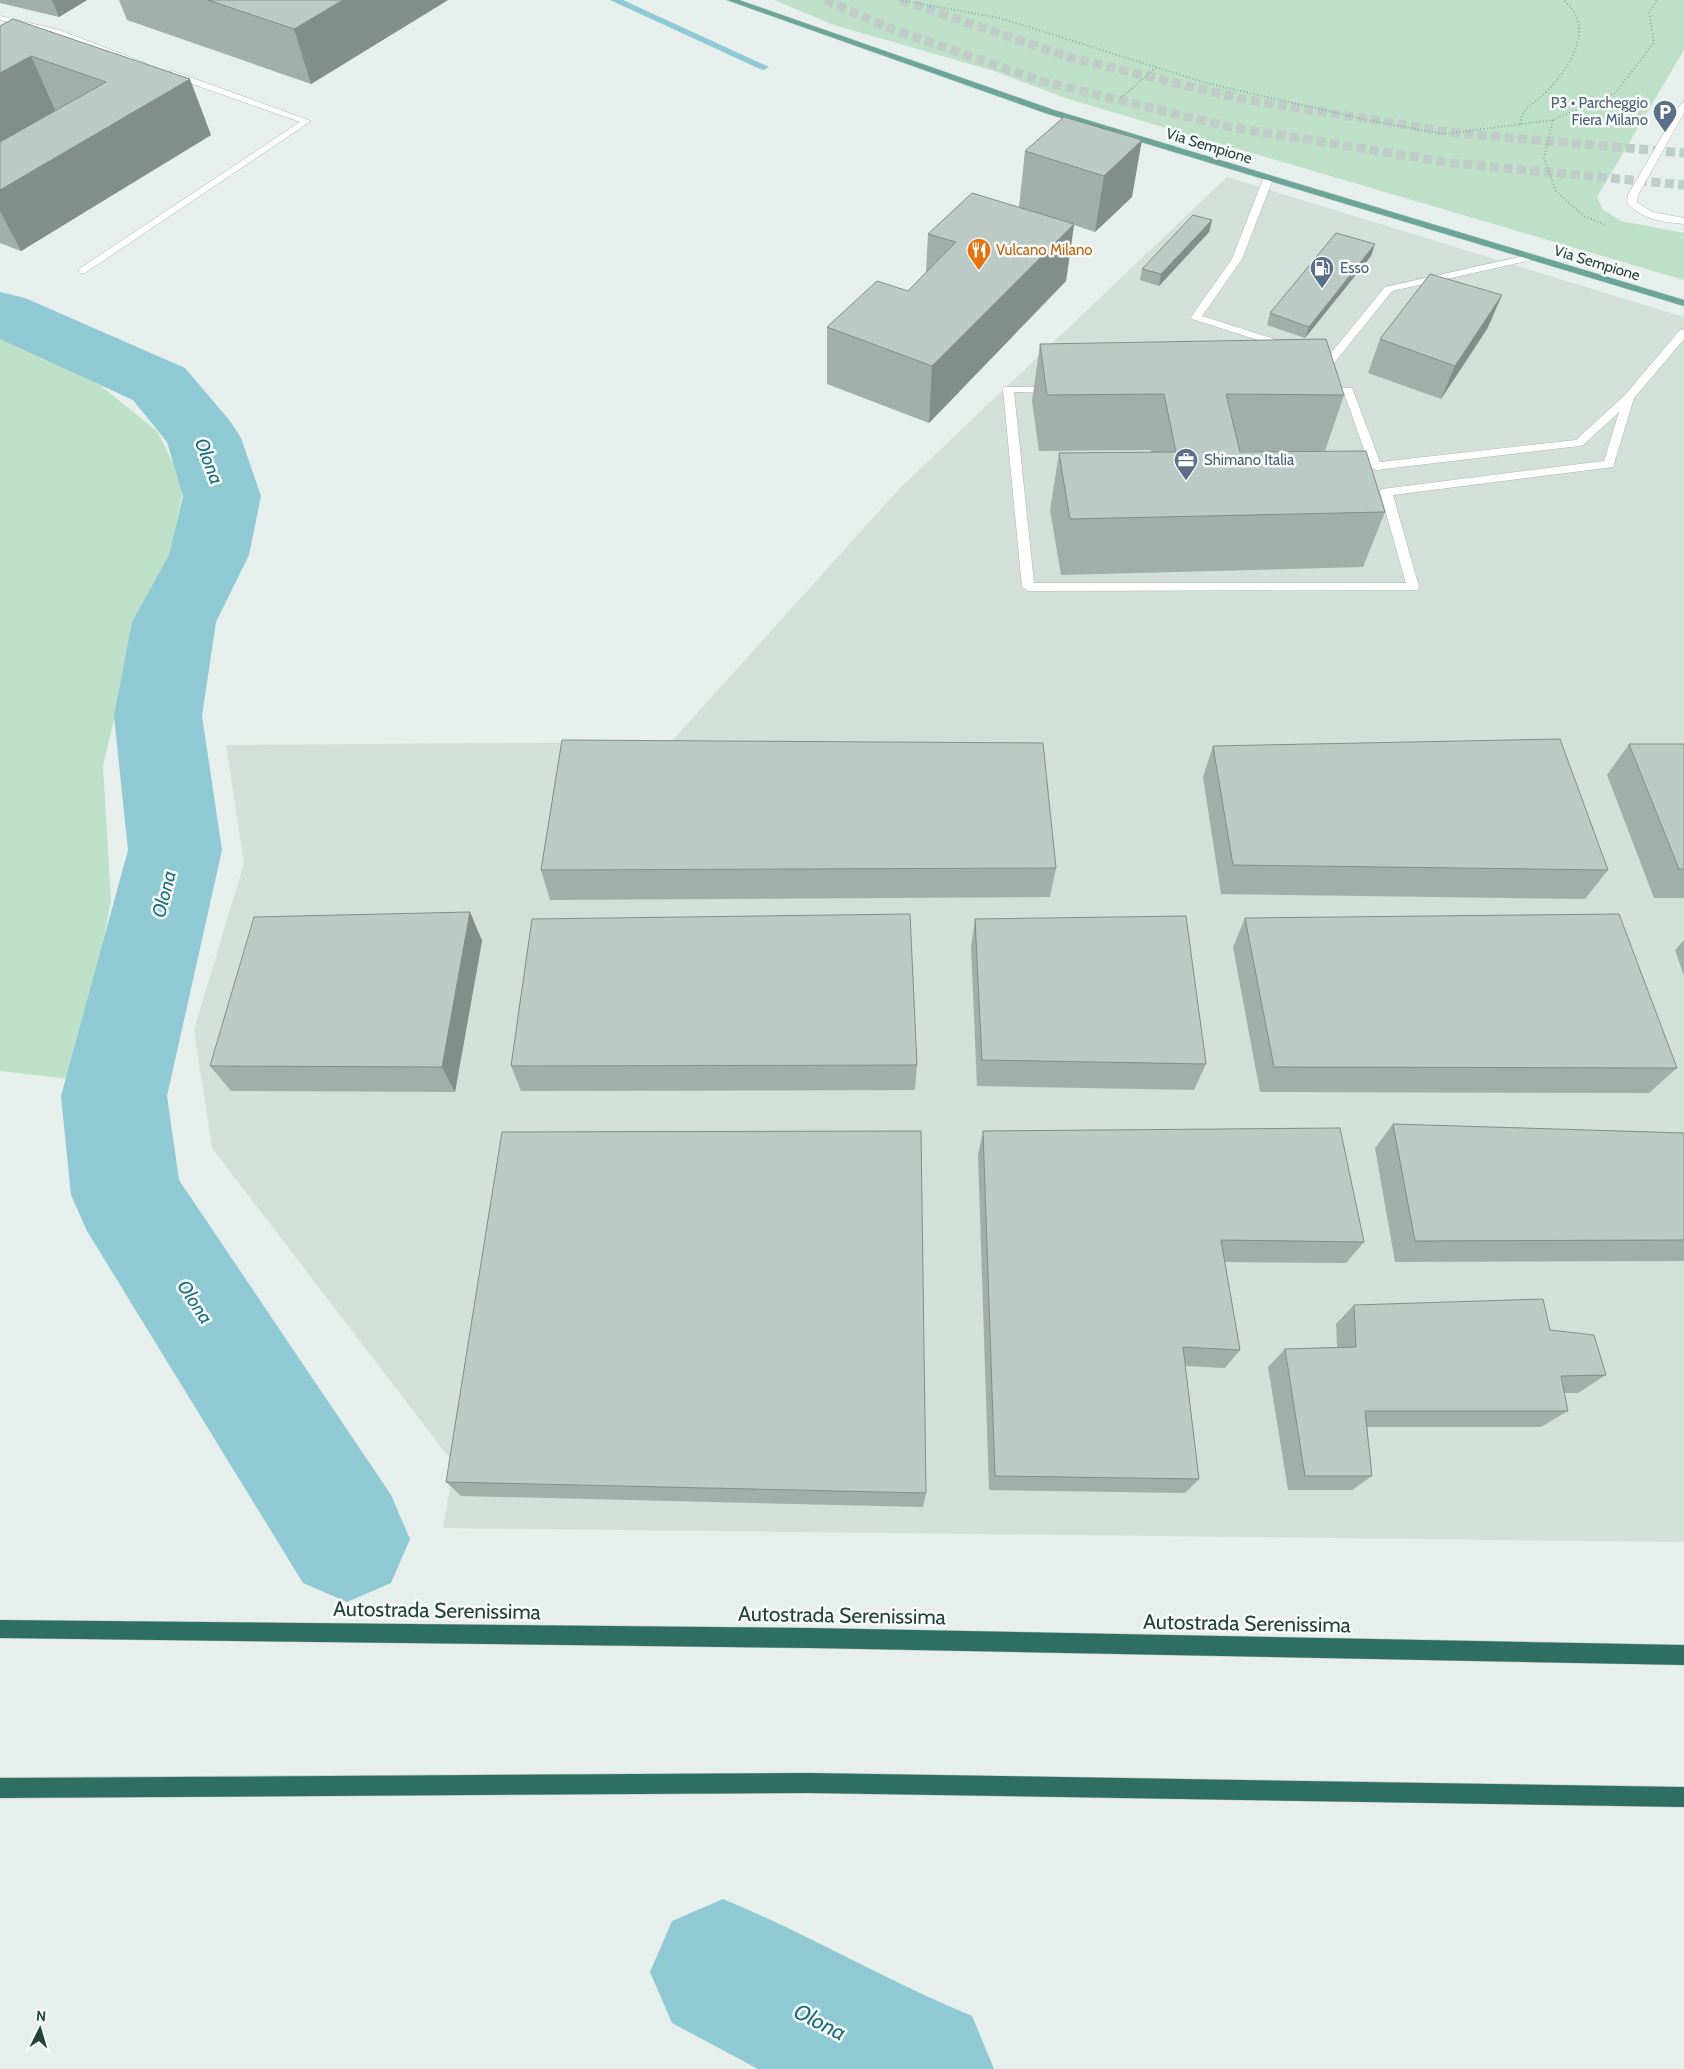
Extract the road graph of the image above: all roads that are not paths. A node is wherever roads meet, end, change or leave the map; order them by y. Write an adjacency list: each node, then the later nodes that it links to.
1 (731, 0): 6 (main road, Via Sempione)
2 (0, 18): 3 (lane)
3 (158, 68)
4 (167, 72): 9 (lane)
5 (1684, 106): 7 (lane)
6 (1268, 178): 8 (main road, Via Sempione); 8 (lane)
7 (1684, 220)
8 (1533, 258): 10 (main road, Via Sempione)
9 (82, 271)
10 (1684, 303)
11 (1684, 332): 14 (lane)
12 (1066, 390): 14 (lane)
13 (1309, 390): 14 (lane)
14 (1629, 397)
15 (0, 1629): 16 (highway, Autostrada Serenissima)
16 (1684, 1655)
17 (0, 1788): 18 (highway)
18 (1684, 1797)

